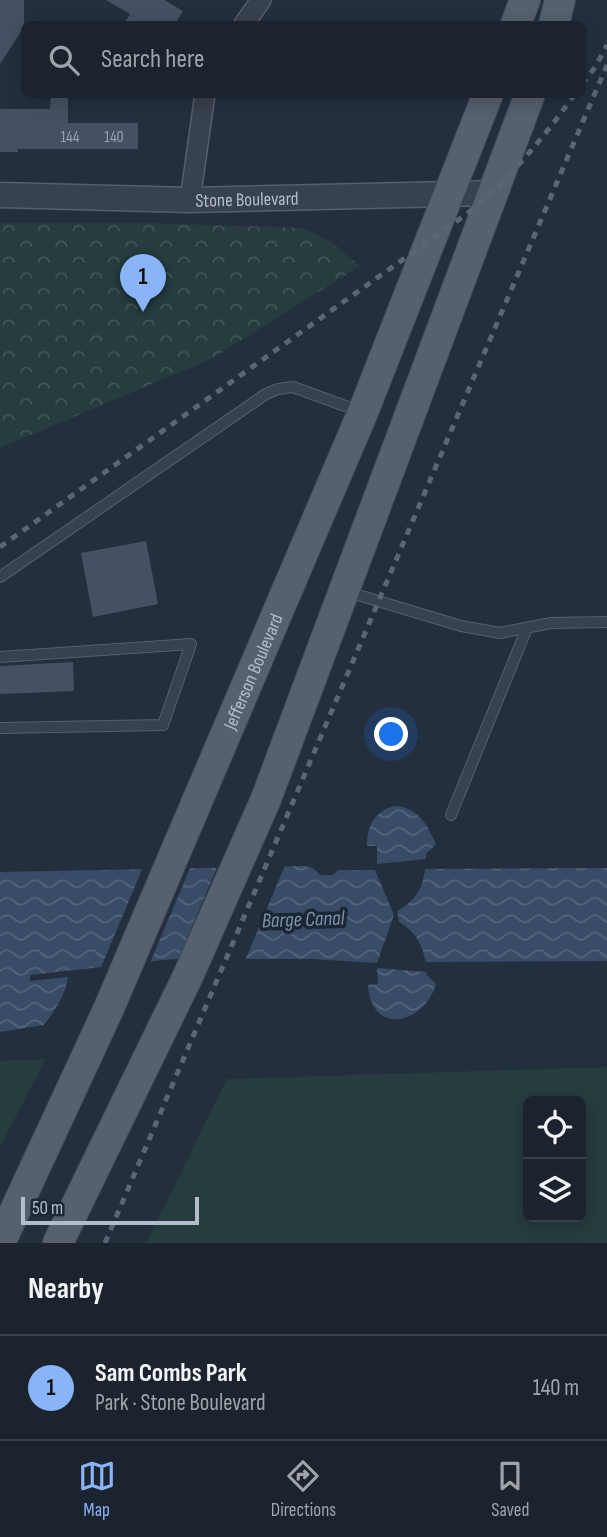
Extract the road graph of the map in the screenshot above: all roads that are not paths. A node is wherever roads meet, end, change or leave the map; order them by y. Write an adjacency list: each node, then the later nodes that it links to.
1 (261, 0): 4 (street)
2 (525, 0): 5 (main road)
3 (560, 0): 6 (main road)
4 (246, 21)
5 (517, 21)
6 (555, 21)
7 (204, 98): 13 (street)
8 (486, 98): 12 (main road, Jefferson Boulevard)
9 (528, 98): 10 (main road)
10 (492, 193): 12 (street, Stone Boulevard); 16 (main road)
11 (0, 195): 13 (street, Stone Boulevard)
12 (449, 195): 13 (street, Stone Boulevard); 14 (main road, Jefferson Boulevard)
13 (190, 200)
14 (363, 412): 15 (lane); 22 (main road, Jefferson Boulevard)
15 (0, 577)
16 (344, 590): 18 (lane); 23 (main road)
17 (607, 622): 18 (lane)
18 (527, 628): 21 (lane)
19 (0, 657): 20 (lane)
20 (0, 728)
21 (451, 815)
22 (0, 1243)
23 (58, 1243)

